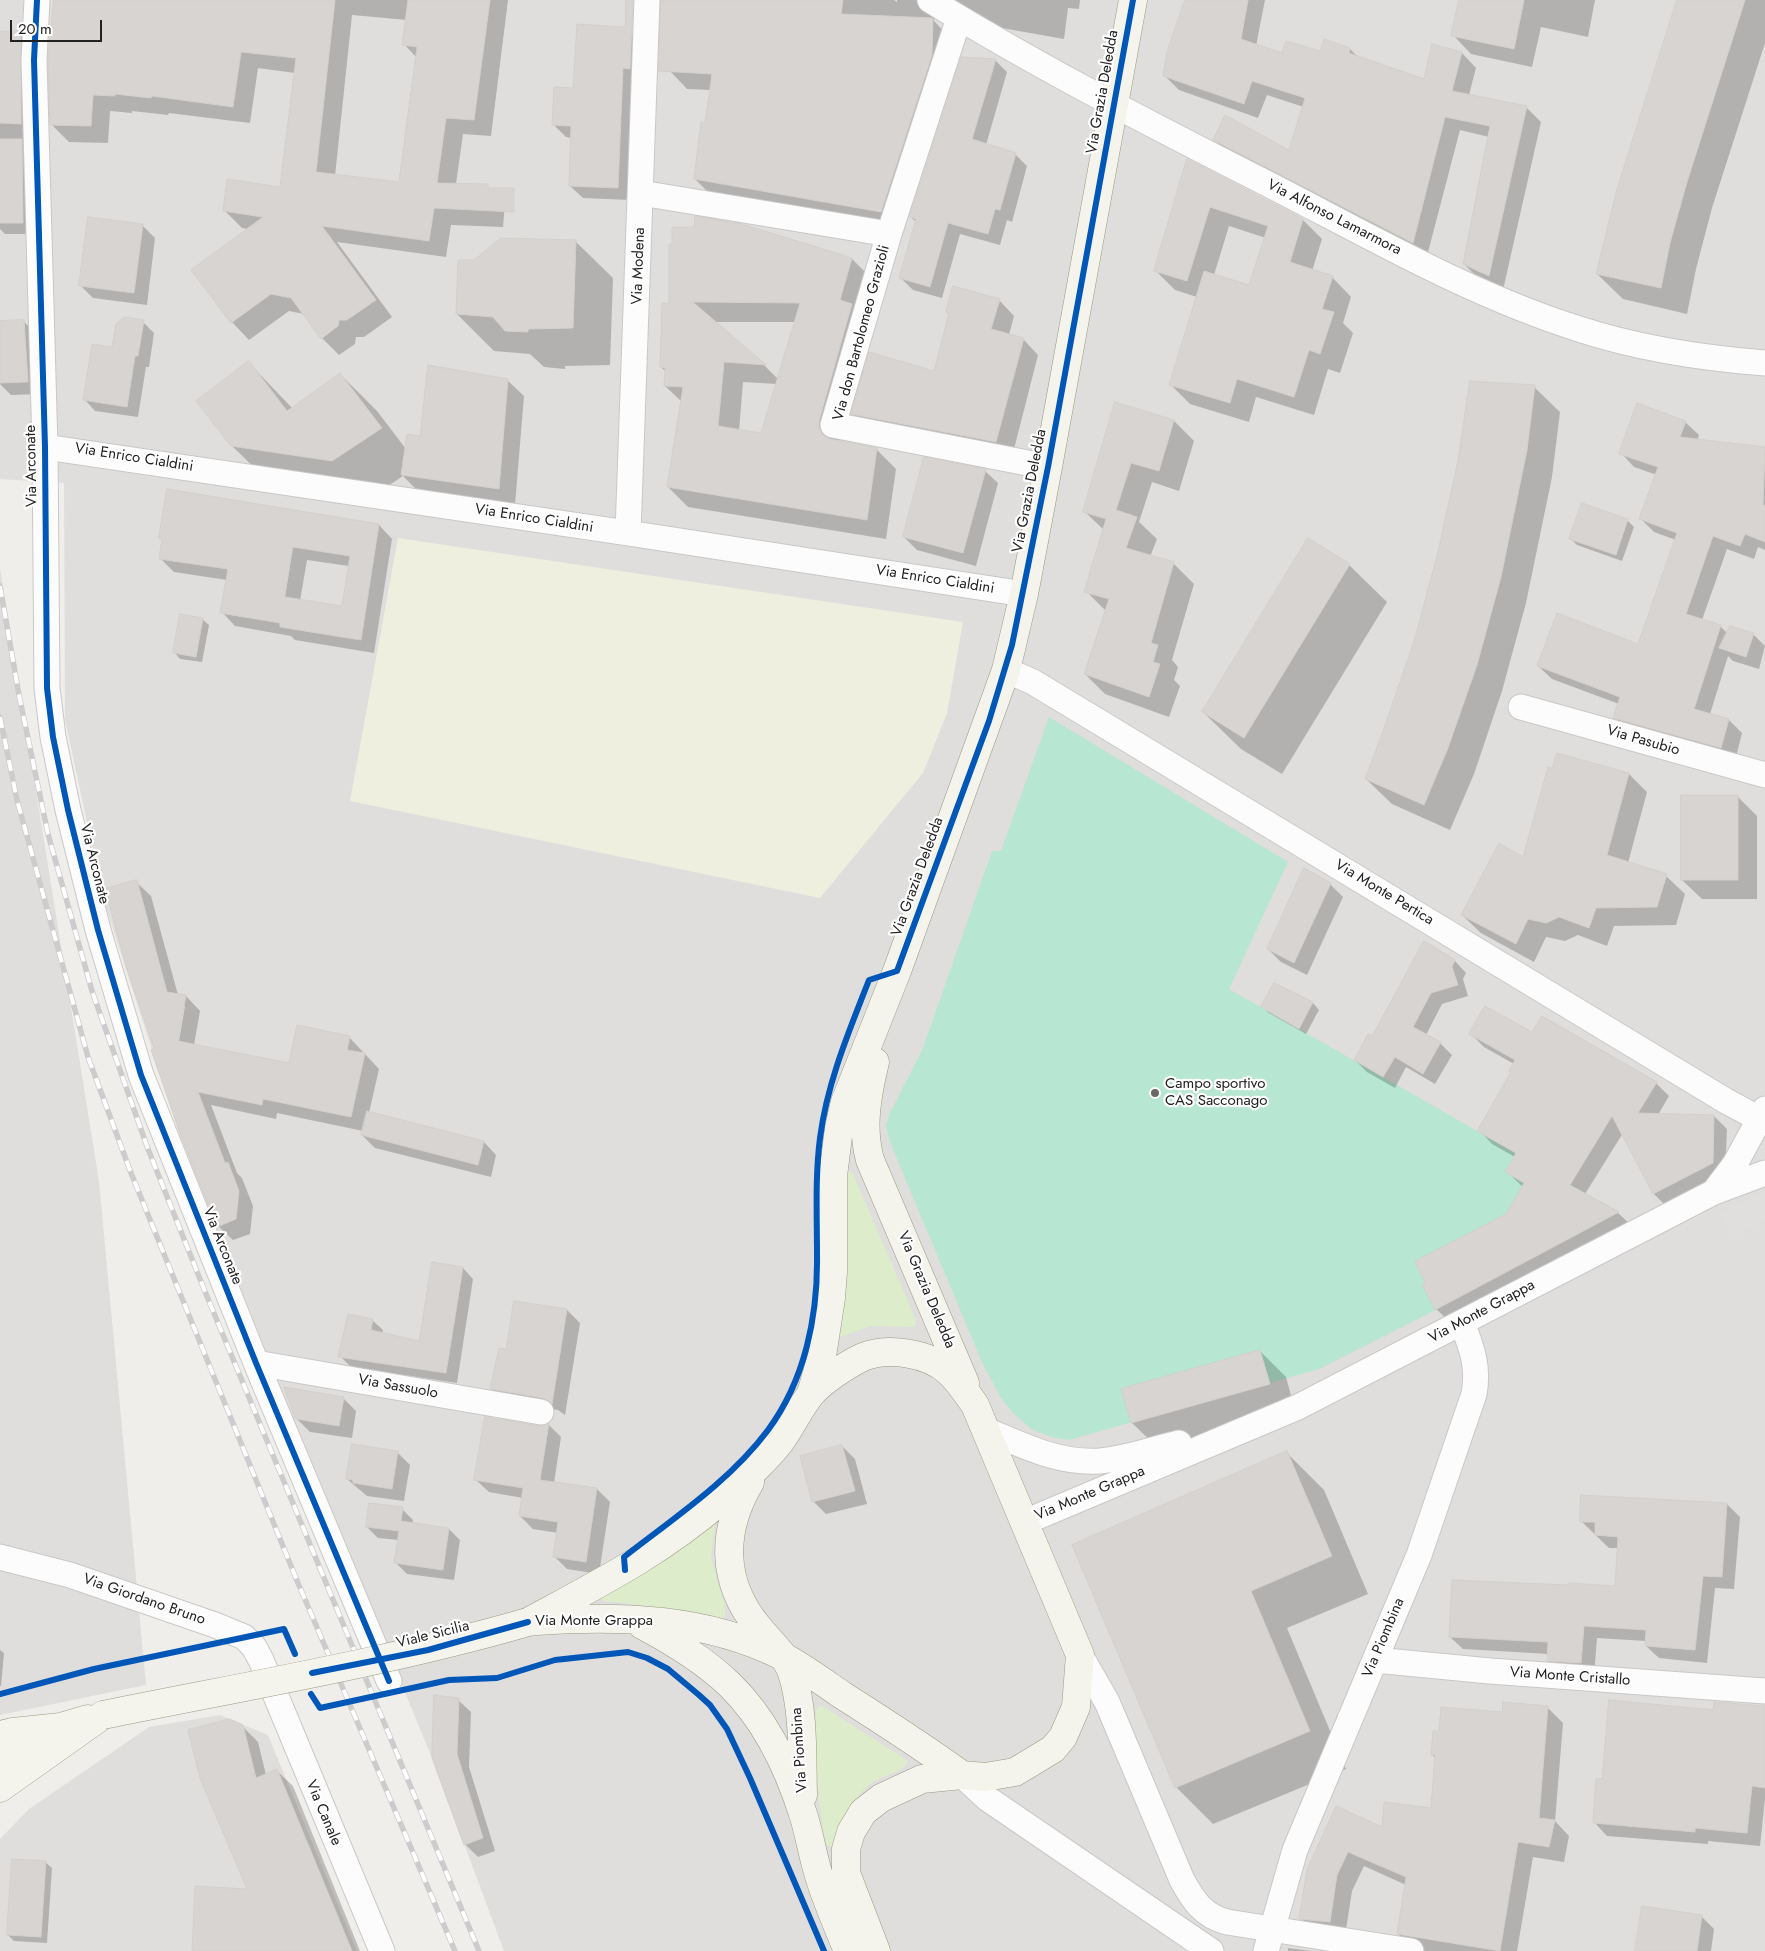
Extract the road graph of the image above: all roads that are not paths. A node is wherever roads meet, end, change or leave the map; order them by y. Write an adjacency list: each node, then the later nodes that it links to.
1 (37, 0): 10 (street, Via Arconate)
2 (647, 0): 7 (street, Via Modena)
3 (930, 0): 5 (street, Via Alfonso Lamarmora)
4 (1133, 0): 6 (main road, Via Grazia Deledda)
5 (960, 18): 6 (street, Via Alfonso Lamarmora); 8 (street, Via don Bartolomeo Grazioli)
6 (1114, 104): 9 (street, Via Alfonso Lamarmora); 11 (main road, Via Grazia Deledda)
7 (641, 193): 8 (street, Via don Bartolomeo Grazioli); 12 (street, Via Modena)
8 (889, 234): 11 (street, Via don Bartolomeo Grazioli)
9 (1765, 364)
10 (45, 447): 12 (street, Via Enrico Cialdini); 22 (street, Via Arconate)
11 (1048, 467): 13 (main road, Via Grazia Deledda)
12 (628, 533): 13 (street, Via Enrico Cialdini)
13 (1024, 594): 14 (main road, Via Grazia Deledda)
14 (1006, 670): 17 (main road, Via Grazia Deledda); 18 (street, Via Monte Pertica)
15 (1521, 707): 16 (street, Via Pasubio)
16 (1765, 775)
17 (897, 971): 23 (main road, Via Grazia Deledda); 24 (main road, Via Grazia Deledda)
18 (1763, 1116): 20 (street, Via Monte Grappa)
19 (1765, 1172): 20 (street, Via Monte Grappa)
20 (1714, 1192): 21 (street, Via Monte Grappa)
21 (1462, 1323): 26 (street, Via Monte Grappa); 35 (street, Via Piombina)
22 (256, 1363): 25 (street, Via Sassuolo); 37 (street, Via Arconate)
23 (811, 1394): 24 (main road, Via Monte Grappa); 28 (main road, Via Monte Grappa)
24 (975, 1405): 27 (main road, Via Monte Grappa)
25 (541, 1412)
26 (1247, 1427): 27 (street, Via Monte Grappa); 29 (street, Via Monte Grappa)
27 (986, 1430): 29 (main road, Via Monte Grappa)
28 (759, 1465): 32 (main road, Via Monte Grappa); 34 (main road, Via Monte Grappa)
29 (1026, 1522): 33 (main road, Via Monte Grappa)
30 (0, 1557): 36 (street, Via Giordano Bruno)
31 (632, 1619): 32 (main road, Via Monte Grappa); 34 (main road, Via Monte Grappa); 45 (main road, Via Piombina)
32 (528, 1622): 39 (main road, Viale Sicilia, bridge)
33 (1080, 1655): 43 (main road, Via Monte Grappa); 46 (street)
34 (782, 1656): 43 (main road, Via Monte Grappa); 45 (main road, Via Piombina)
35 (1375, 1660): 38 (street, Via Monte Cristallo); 46 (street, Via Piombina)
36 (266, 1674): 47 (street, Via Canale)
37 (389, 1681)
38 (1765, 1691)
39 (104, 1715): 40 (main road, Viale Sicilia); 44 (main road)
40 (61, 1727): 41 (main road); 42 (main road)
41 (4, 1733)
42 (0, 1760)
43 (962, 1775): 49 (main road); 50 (street)
44 (0, 1788)
45 (804, 1818): 48 (main road, Via Piombina)
46 (1269, 1940): 51 (street)
47 (382, 1951)
48 (848, 1951)
49 (876, 1951)
50 (1211, 1951)
51 (1411, 1951)

